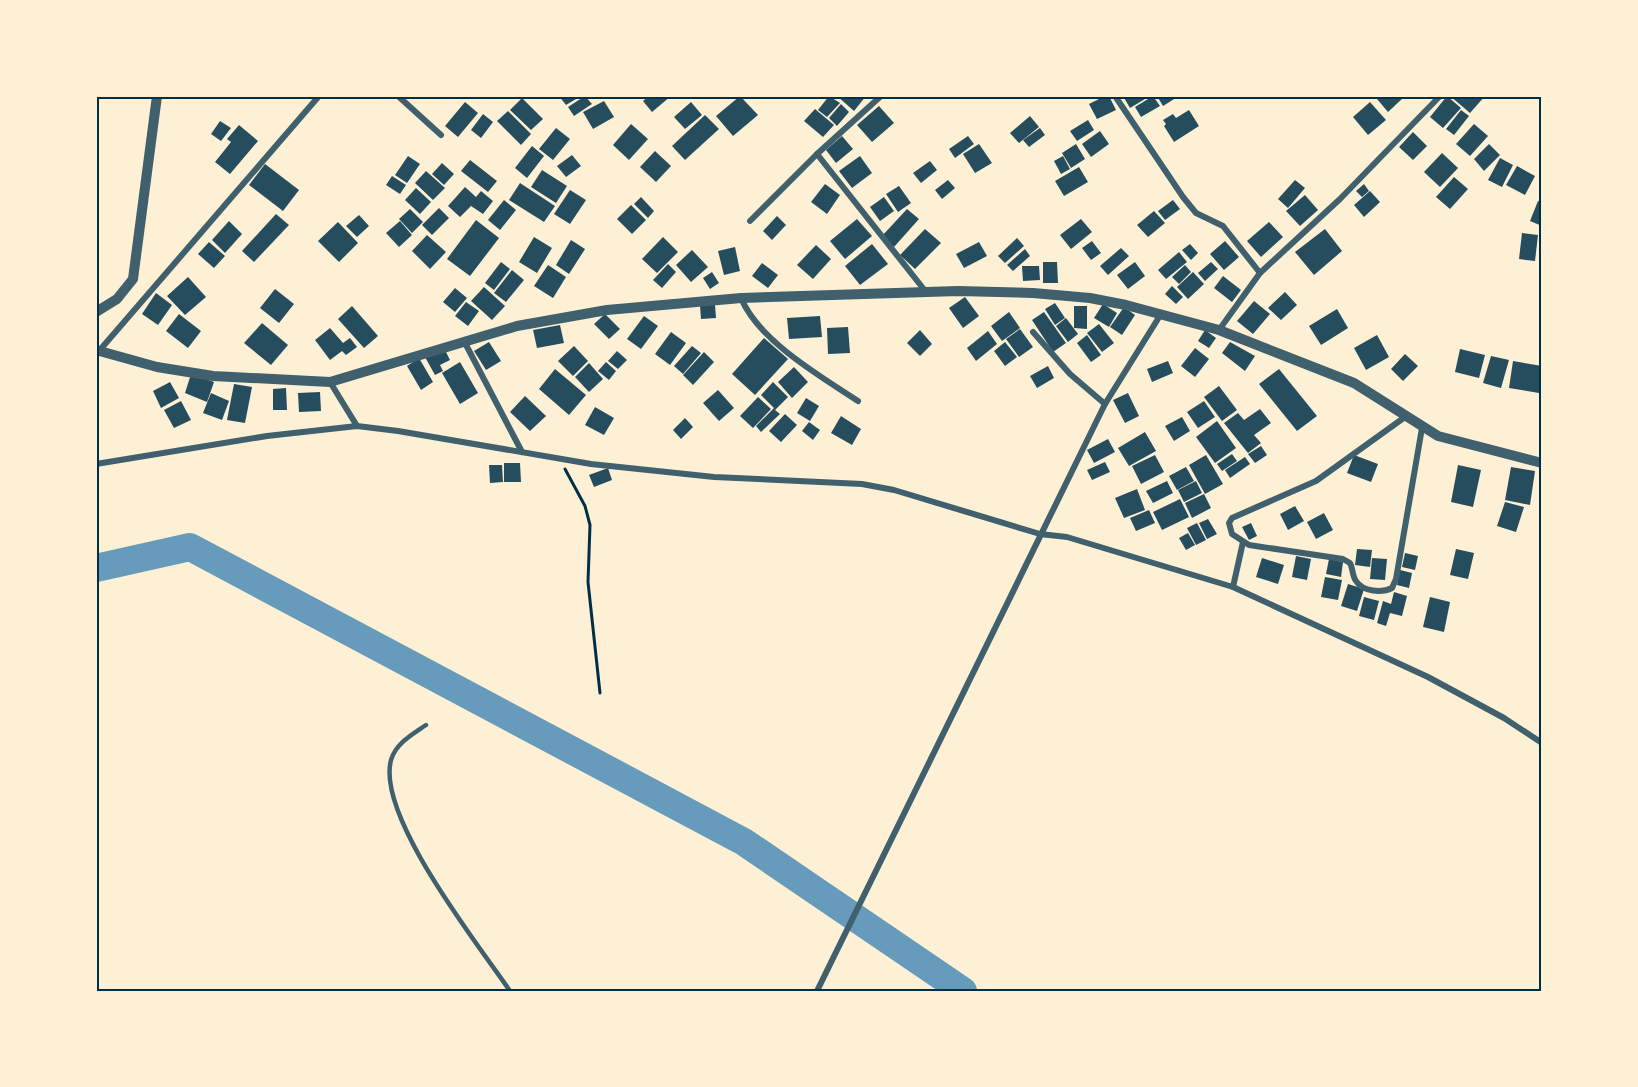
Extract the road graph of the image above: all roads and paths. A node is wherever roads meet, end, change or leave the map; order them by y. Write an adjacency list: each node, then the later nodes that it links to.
1 (157, 96): 13 (street)
2 (319, 96): 18 (street)
3 (398, 96): 7 (street)
4 (881, 96): 8 (street)
5 (1115, 96): 10 (street)
6 (1440, 96): 10 (street)
7 (441, 135)
8 (817, 154): 9 (street); 11 (street)
9 (750, 221)
10 (1260, 273): 15 (street)
11 (926, 292): 12 (street); 14 (street)
12 (741, 298): 17 (street); 20 (street)
13 (96, 312)
14 (1161, 314): 15 (street); 21 (street)
15 (1219, 330): 22 (street)
16 (1033, 332): 21 (street)
17 (464, 340): 19 (street); 25 (street)
18 (98, 351): 19 (street)
19 (330, 382): 23 (street)
20 (858, 401)
21 (1105, 404): 29 (street)
22 (1405, 417): 24 (street); 30 (street)
23 (357, 426): 25 (street); 28 (street)
24 (1422, 428): 27 (street); 30 (street)
25 (522, 452): 26 (street)
26 (560, 460): 29 (street); 32 (path)
27 (1542, 463)
28 (96, 464)
29 (1040, 534): 31 (street); 36 (street)
30 (1243, 542): 31 (street)
31 (1233, 587): 34 (street)
32 (600, 693)
33 (426, 725): 35 (lane)
34 (1542, 743)
35 (510, 991)
36 (817, 991)

